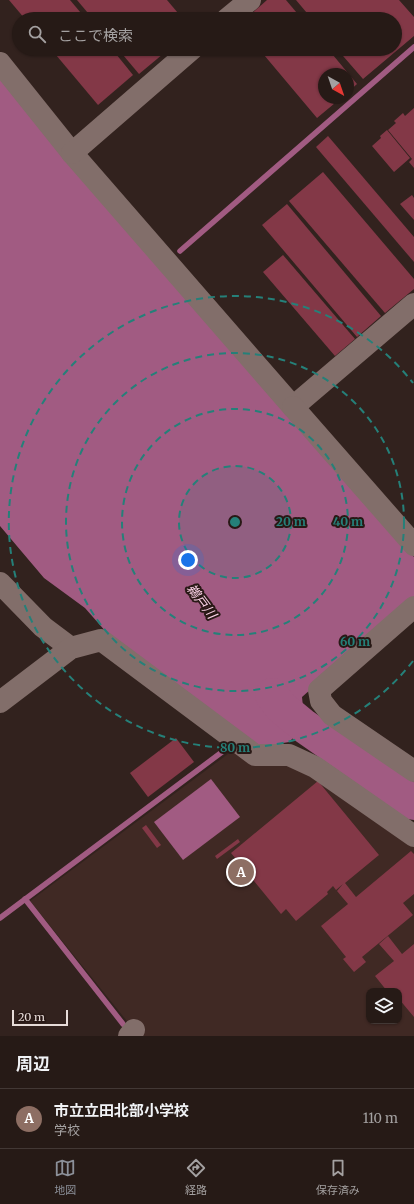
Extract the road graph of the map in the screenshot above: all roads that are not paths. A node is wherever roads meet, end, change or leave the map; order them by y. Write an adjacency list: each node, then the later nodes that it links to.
1 (250, 0): 2 (street)
2 (235, 12)
3 (184, 56): 5 (street)
4 (0, 63): 5 (street)
5 (72, 153): 7 (street)
6 (414, 304): 7 (street)
7 (293, 407): 8 (street)
8 (414, 545)
9 (0, 583): 11 (street)
10 (414, 607): 13 (street)
11 (71, 648): 12 (street); 14 (street)
12 (0, 702)
13 (410, 761)
14 (414, 836)

